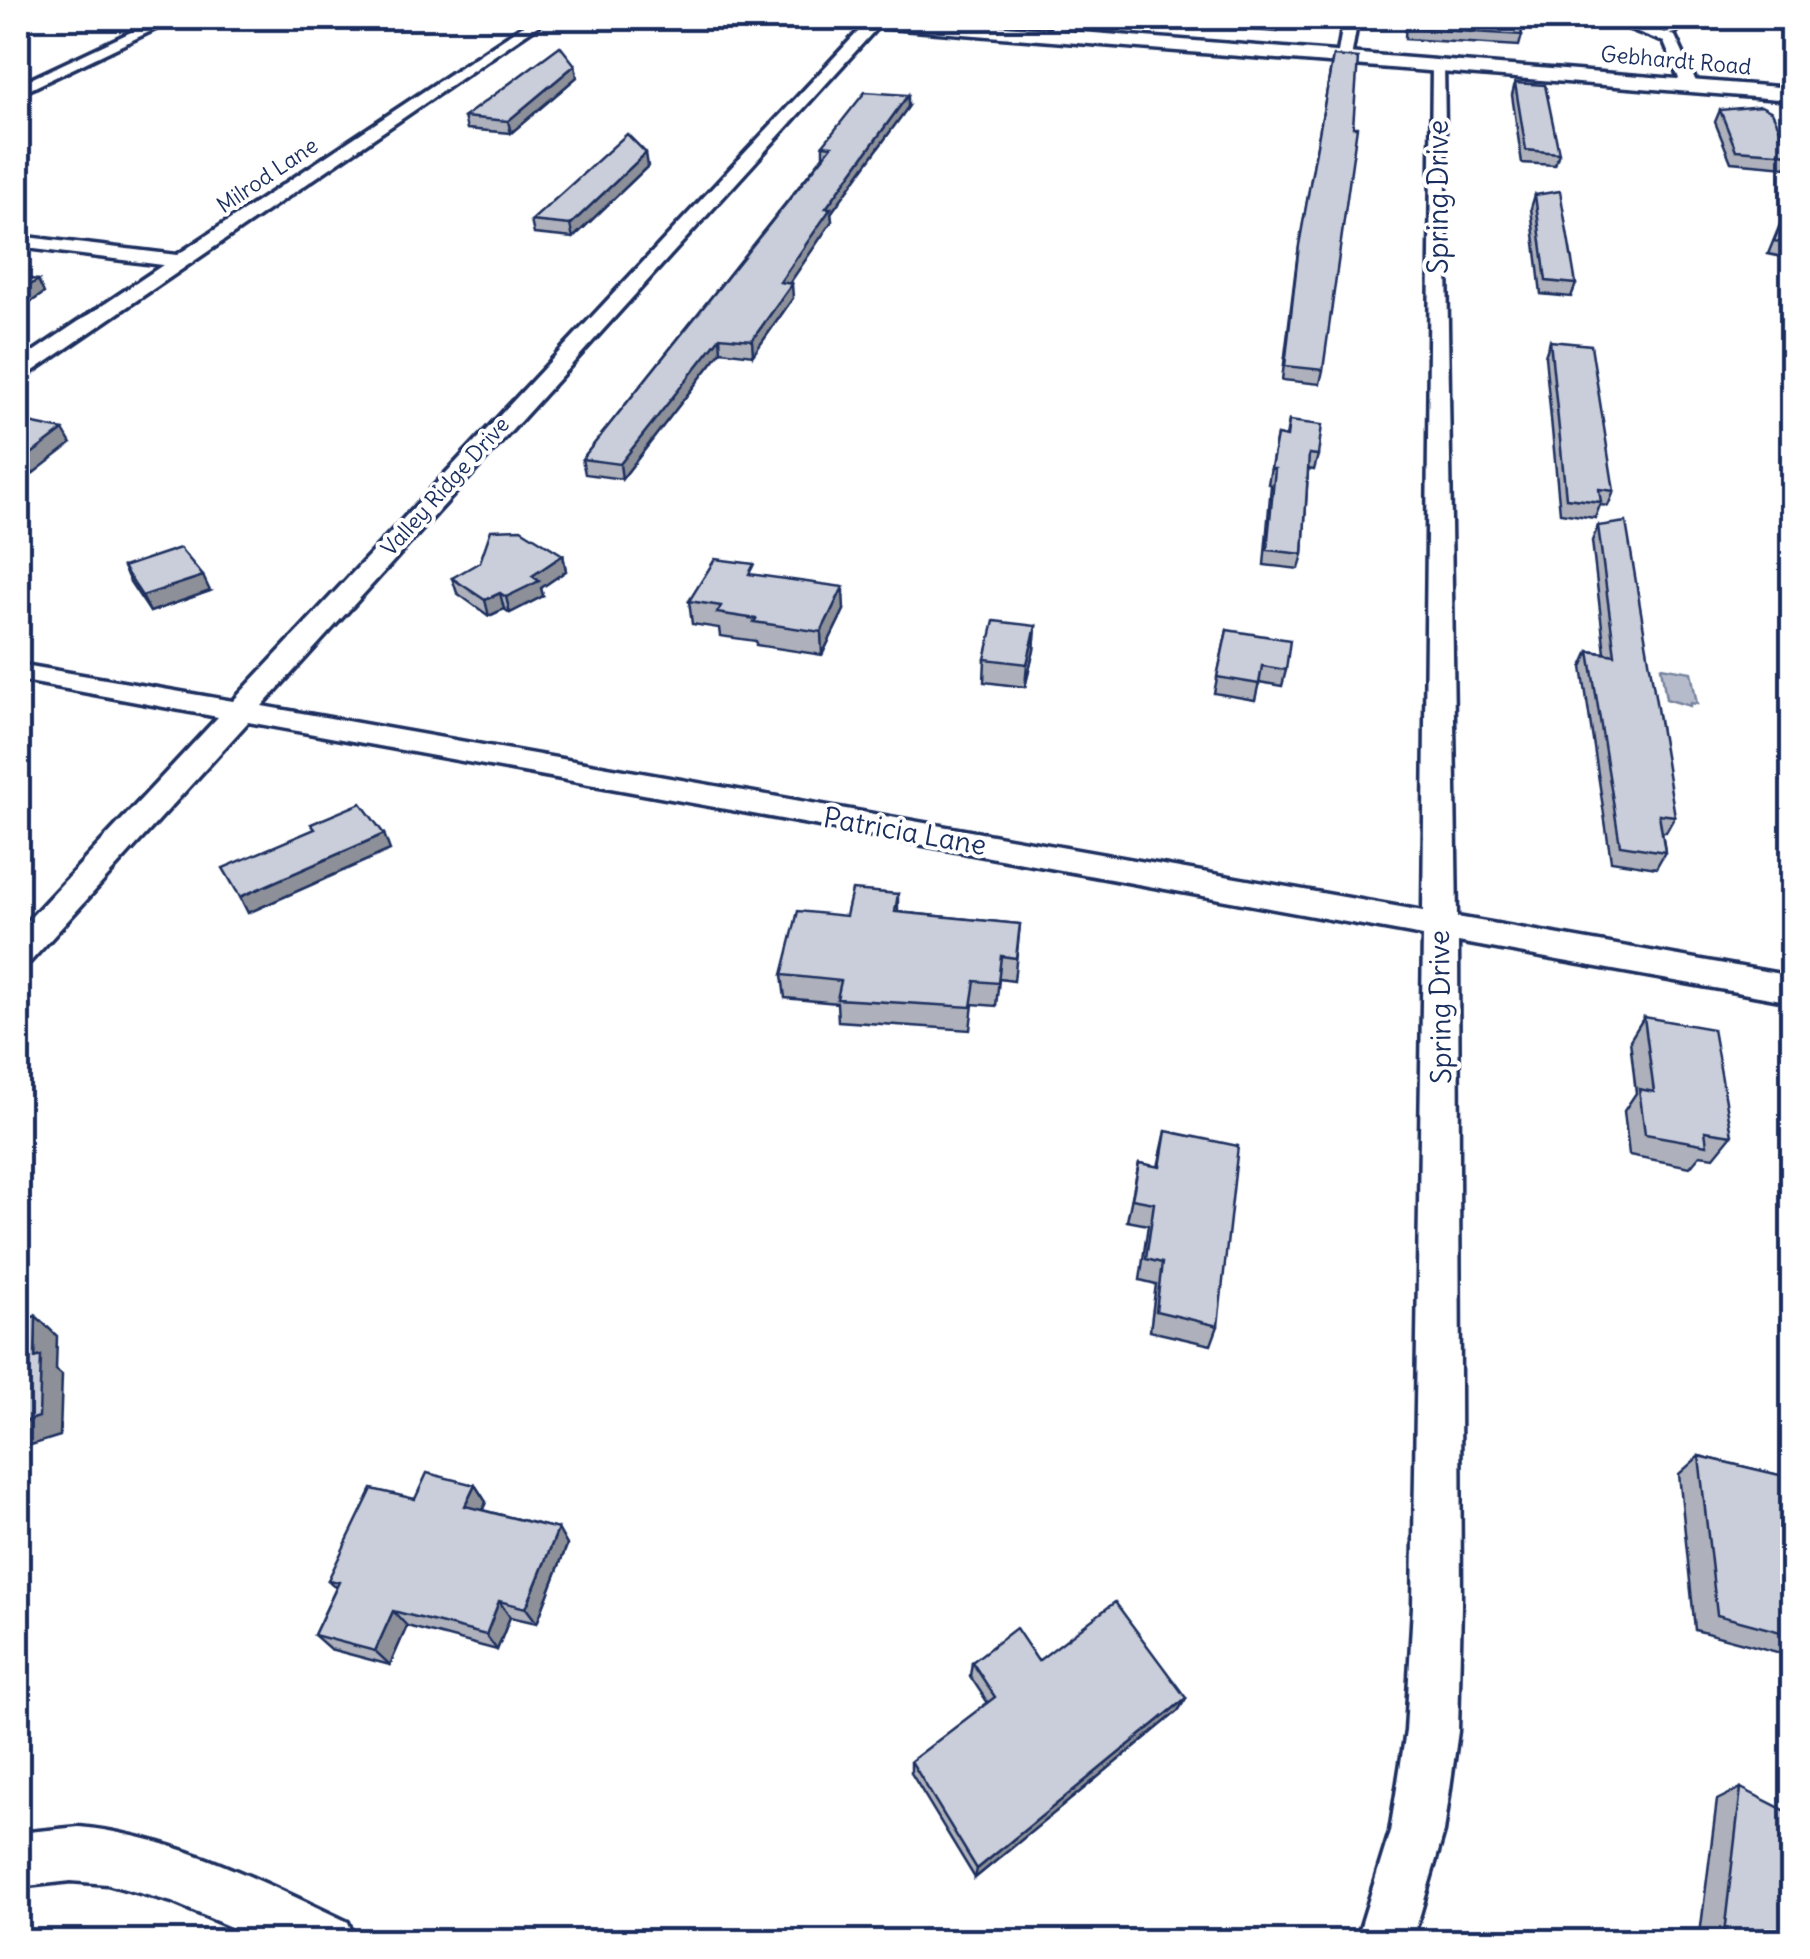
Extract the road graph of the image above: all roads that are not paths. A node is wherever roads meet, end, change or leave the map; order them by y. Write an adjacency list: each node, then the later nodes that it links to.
1 (171, 18): 13 (street)
2 (542, 18): 16 (street, Milrod Lane)
3 (838, 18): 7 (street, Gebhardt Road)
4 (1351, 18): 10 (street)
5 (1607, 18): 9 (street)
6 (1686, 18): 9 (lane)
7 (876, 20): 8 (street, Gebhardt Road); 19 (street, Valley Ridge Drive)
8 (1058, 26): 10 (street, Gebhardt Road)
9 (1662, 35): 12 (street)
10 (1344, 58): 11 (street, Gebhardt Road)
11 (1439, 66): 12 (street, Gebhardt Road); 20 (street, Spring Drive)
12 (1690, 86): 14 (street, Gebhardt Road)
13 (18, 92)
14 (1792, 94)
15 (18, 241): 16 (street)
16 (178, 260): 17 (street, Milrod Lane)
17 (18, 371)
18 (18, 672): 19 (street, Patricia Lane)
19 (240, 713): 20 (street, Patricia Lane); 21 (street, Valley Ridge Drive)
20 (1439, 928): 22 (street, Patricia Lane); 25 (street, Spring Drive)
21 (18, 953)
22 (1792, 989)
23 (18, 1860): 24 (street)
24 (328, 1942)
25 (1384, 1942)

